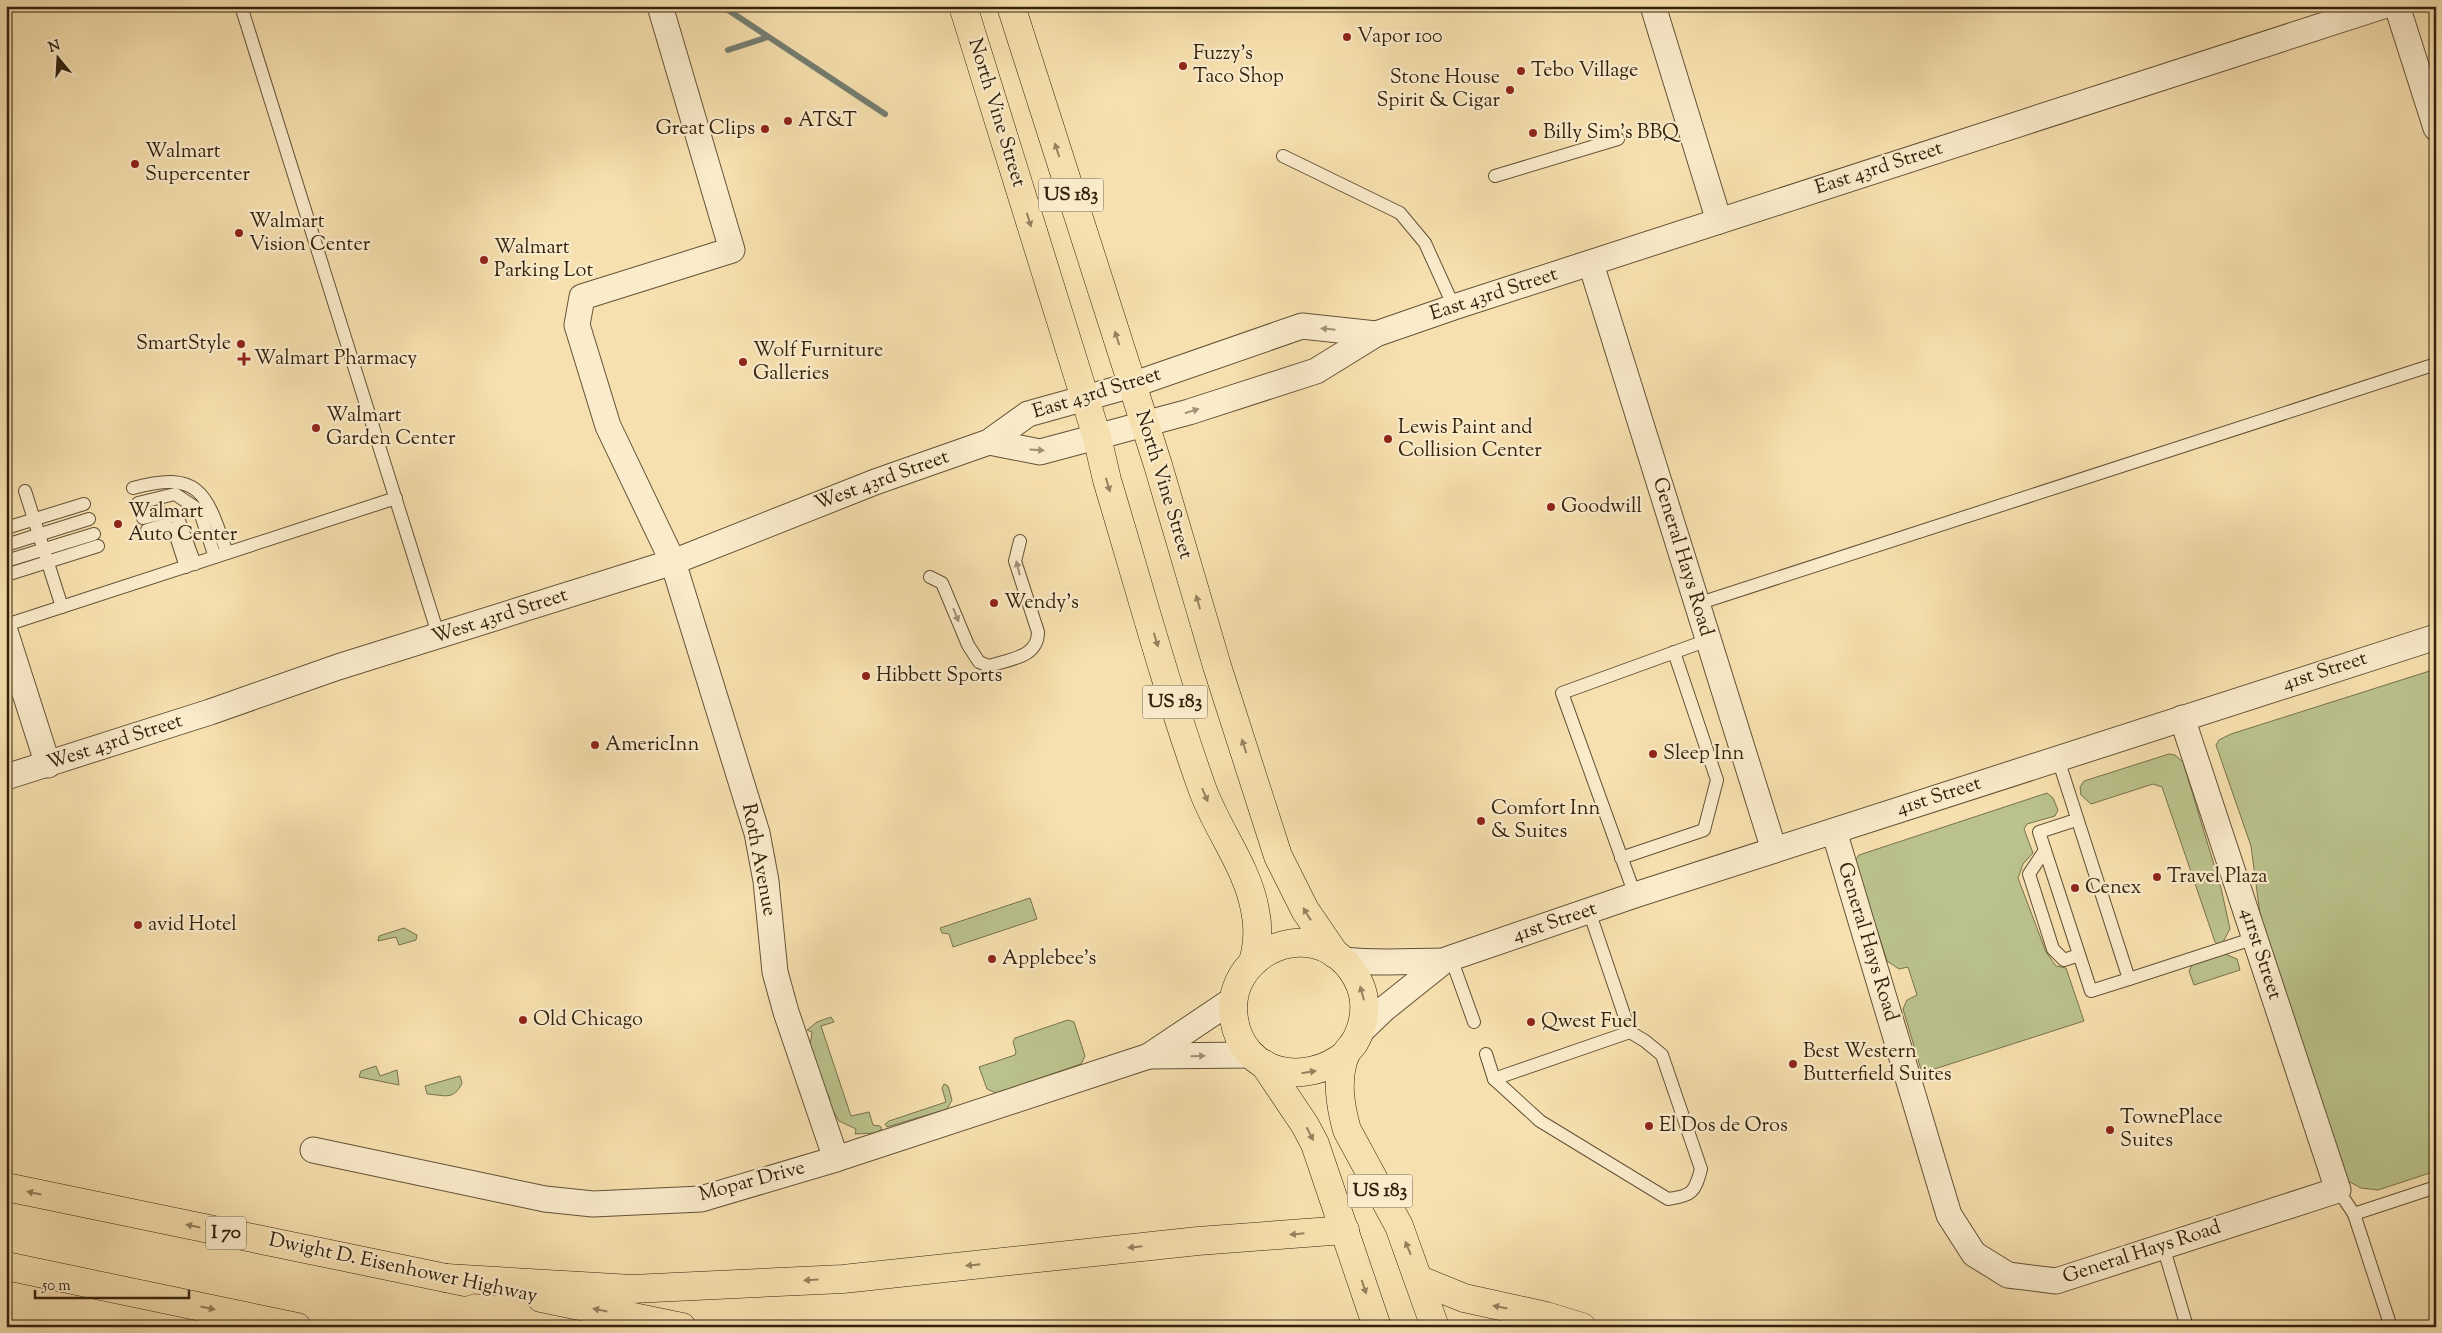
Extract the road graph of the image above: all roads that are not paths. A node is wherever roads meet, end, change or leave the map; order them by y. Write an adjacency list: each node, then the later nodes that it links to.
1 (241, 6): 24 (lane)
2 (660, 6): 38 (street, Roth Avenue)
3 (963, 6): 18 (highway, North Vine Street / US 183, one-way to 18)
4 (1011, 6): 17 (highway, North Vine Street / US 183, one-way to 4)
5 (1653, 6): 12 (street)
6 (2383, 6): 12 (street, East 43rd Street)
7 (2397, 6): 8 (street)
8 (2436, 128)
9 (1618, 139): 11 (lane)
10 (1283, 156): 14 (lane)
11 (1495, 176)
12 (1719, 221): 13 (street, East 43rd Street)
13 (1591, 264): 14 (street, East 43rd Street); 42 (street, General Hays Road)
14 (1454, 307): 15 (street, East 43rd Street)
15 (1376, 334): 17 (street, East 43rd Street, one-way to 17); 19 (street, East 43rd Street, one-way to 15)
16 (2436, 364): 42 (lane)
17 (1132, 385): 18 (street, East 43rd Street); 19 (highway, North Vine Street / US 183)
18 (1084, 398): 20 (highway, North Vine Street / US 183); 21 (street, East 43rd Street)
19 (1144, 424): 20 (street, East 43rd Street); 63 (highway, North Vine Street / US 183, one-way to 19)
20 (1097, 437): 21 (street, East 43rd Street, one-way to 20); 65 (highway, North Vine Street / US 183, one-way to 65)
21 (989, 442): 38 (street, West 43rd Street)
22 (133, 488): 36 (lane)
23 (25, 491): 28 (lane)
24 (396, 498): 36 (lane); 46 (lane)
25 (138, 502): 36 (lane)
26 (84, 504): 28 (lane)
27 (89, 518): 31 (lane)
28 (34, 520): 30 (lane); 31 (lane)
29 (145, 524): 39 (lane)
30 (6, 528)
31 (39, 534): 34 (lane); 35 (lane)
32 (96, 540): 35 (lane)
33 (1020, 541): 41 (lane, one-way to 33)
34 (6, 545)
35 (46, 555): 37 (lane); 40 (lane); 43 (lane)
36 (221, 555): 39 (lane)
37 (6, 561)
38 (673, 562): 46 (street, West 43rd Street); 76 (street, Roth Avenue)
39 (191, 565): 43 (lane)
40 (6, 575)
41 (930, 576)
42 (1697, 604): 48 (street, General Hays Road)
43 (62, 607): 44 (lane)
44 (6, 625)
45 (6, 634): 52 (street)
46 (439, 637): 52 (street, West 43rd Street)
47 (2436, 637): 50 (street, 41st Street)
48 (1708, 640): 49 (lane); 56 (street, General Hays Road)
49 (1674, 652): 58 (lane); 58 (lane)
50 (2182, 718): 51 (street, 41st Street); 61 (street, 41rst Street)
51 (2058, 758): 54 (lane); 55 (street, 41st Street)
52 (48, 765): 53 (street, West 43rd Street)
53 (6, 777)
54 (2076, 820): 57 (lane); 66 (lane)
55 (1834, 831): 56 (street, 41st Street); 82 (street, General Hays Road)
56 (1774, 850): 59 (street, 41st Street)
57 (2045, 850): 62 (lane); 62 (lane)
58 (1621, 858): 59 (lane)
59 (1635, 895): 60 (street, 41st Street)
60 (1589, 911): 64 (street, 41st Street); 69 (lane)
61 (2255, 938): 66 (lane); 79 (street, 41rst Street)
62 (2079, 955): 66 (lane)
63 (1340, 957): 64 (street, 41st Street); 65 (highway); 70 (highway, one-way to 63)
64 (1448, 960): 68 (lane); 70 (street, 41st Street)
65 (1252, 962): 67 (highway)
66 (2128, 979)
67 (1234, 999): 72 (street, Mopar Drive); 73 (highway)
68 (1474, 1022)
69 (1630, 1032): 74 (lane); 74 (lane)
70 (1352, 1044): 73 (highway, one-way to 70); 85 (highway, US 183, one-way to 70)
71 (1486, 1054): 74 (lane)
72 (1150, 1056): 73 (street, Mopar Drive, one-way to 73); 76 (street, Mopar Drive)
73 (1259, 1060): 81 (highway, US 183, one-way to 81)
74 (1494, 1079)
75 (313, 1150): 76 (street, Mopar Drive)
76 (836, 1159)
77 (6, 1187): 84 (highway, Dwight D. Eisenhower Highway / I 70, one-way to 77)
78 (2436, 1187): 80 (lane)
79 (2338, 1190): 80 (lane); 82 (street, General Hays Road)
80 (2354, 1214): 92 (lane)
81 (1345, 1230): 84 (highway, one-way to 84); 88 (highway, US 183, one-way to 88)
82 (2163, 1246): 91 (lane)
83 (6, 1266): 86 (highway, one-way to 86)
84 (446, 1278): 87 (highway, Dwight D. Eisenhower Highway / I 70, one-way to 84)
85 (1420, 1280): 89 (highway, US 183); 90 (highway, one-way to 85)
86 (298, 1327)
87 (682, 1327)
88 (1377, 1327)
89 (1435, 1327)
90 (1582, 1327)
91 (2187, 1327)
92 (2391, 1327)

